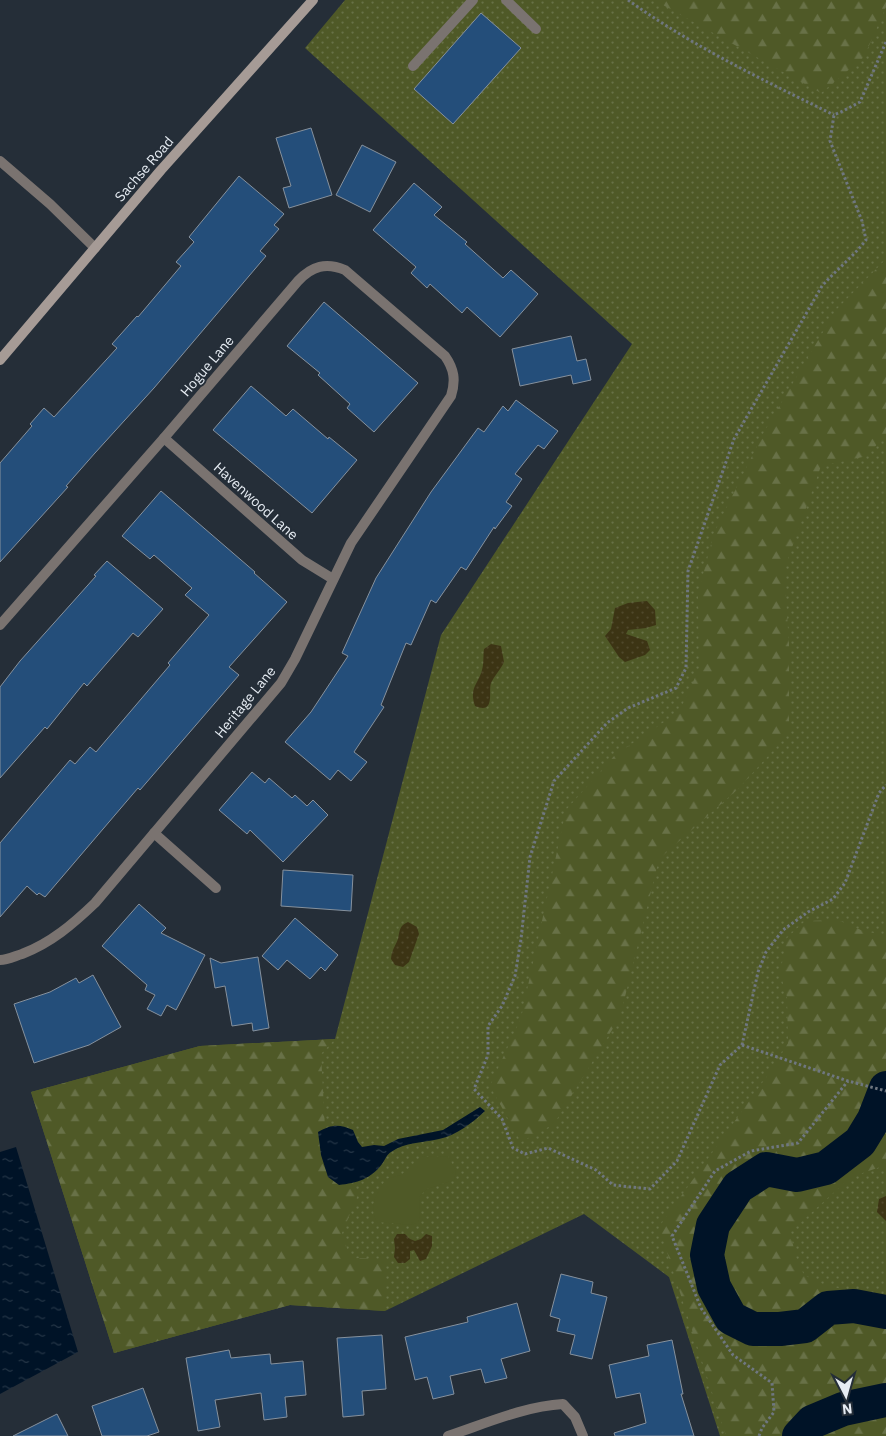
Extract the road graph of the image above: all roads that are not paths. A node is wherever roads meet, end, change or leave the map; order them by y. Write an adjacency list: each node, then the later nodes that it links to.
1 (313, 0): 7 (main road, Sachse Road)
2 (473, 0): 5 (street)
3 (506, 0): 4 (street)
4 (536, 29)
5 (413, 66)
6 (0, 161): 7 (street)
7 (95, 248): 8 (main road, Sachse Road)
8 (0, 360)
9 (454, 375): 10 (street, Hogue Lane); 11 (street, Heritage Lane)
10 (164, 438): 11 (street, Havenwood Lane); 12 (street, Hogue Lane)
11 (334, 579): 13 (street, Heritage Lane)
12 (0, 625)
13 (154, 833): 14 (street); 15 (street, Heritage Lane)
14 (216, 888)
15 (0, 960)
16 (448, 1436): 17 (street)
17 (582, 1436)

